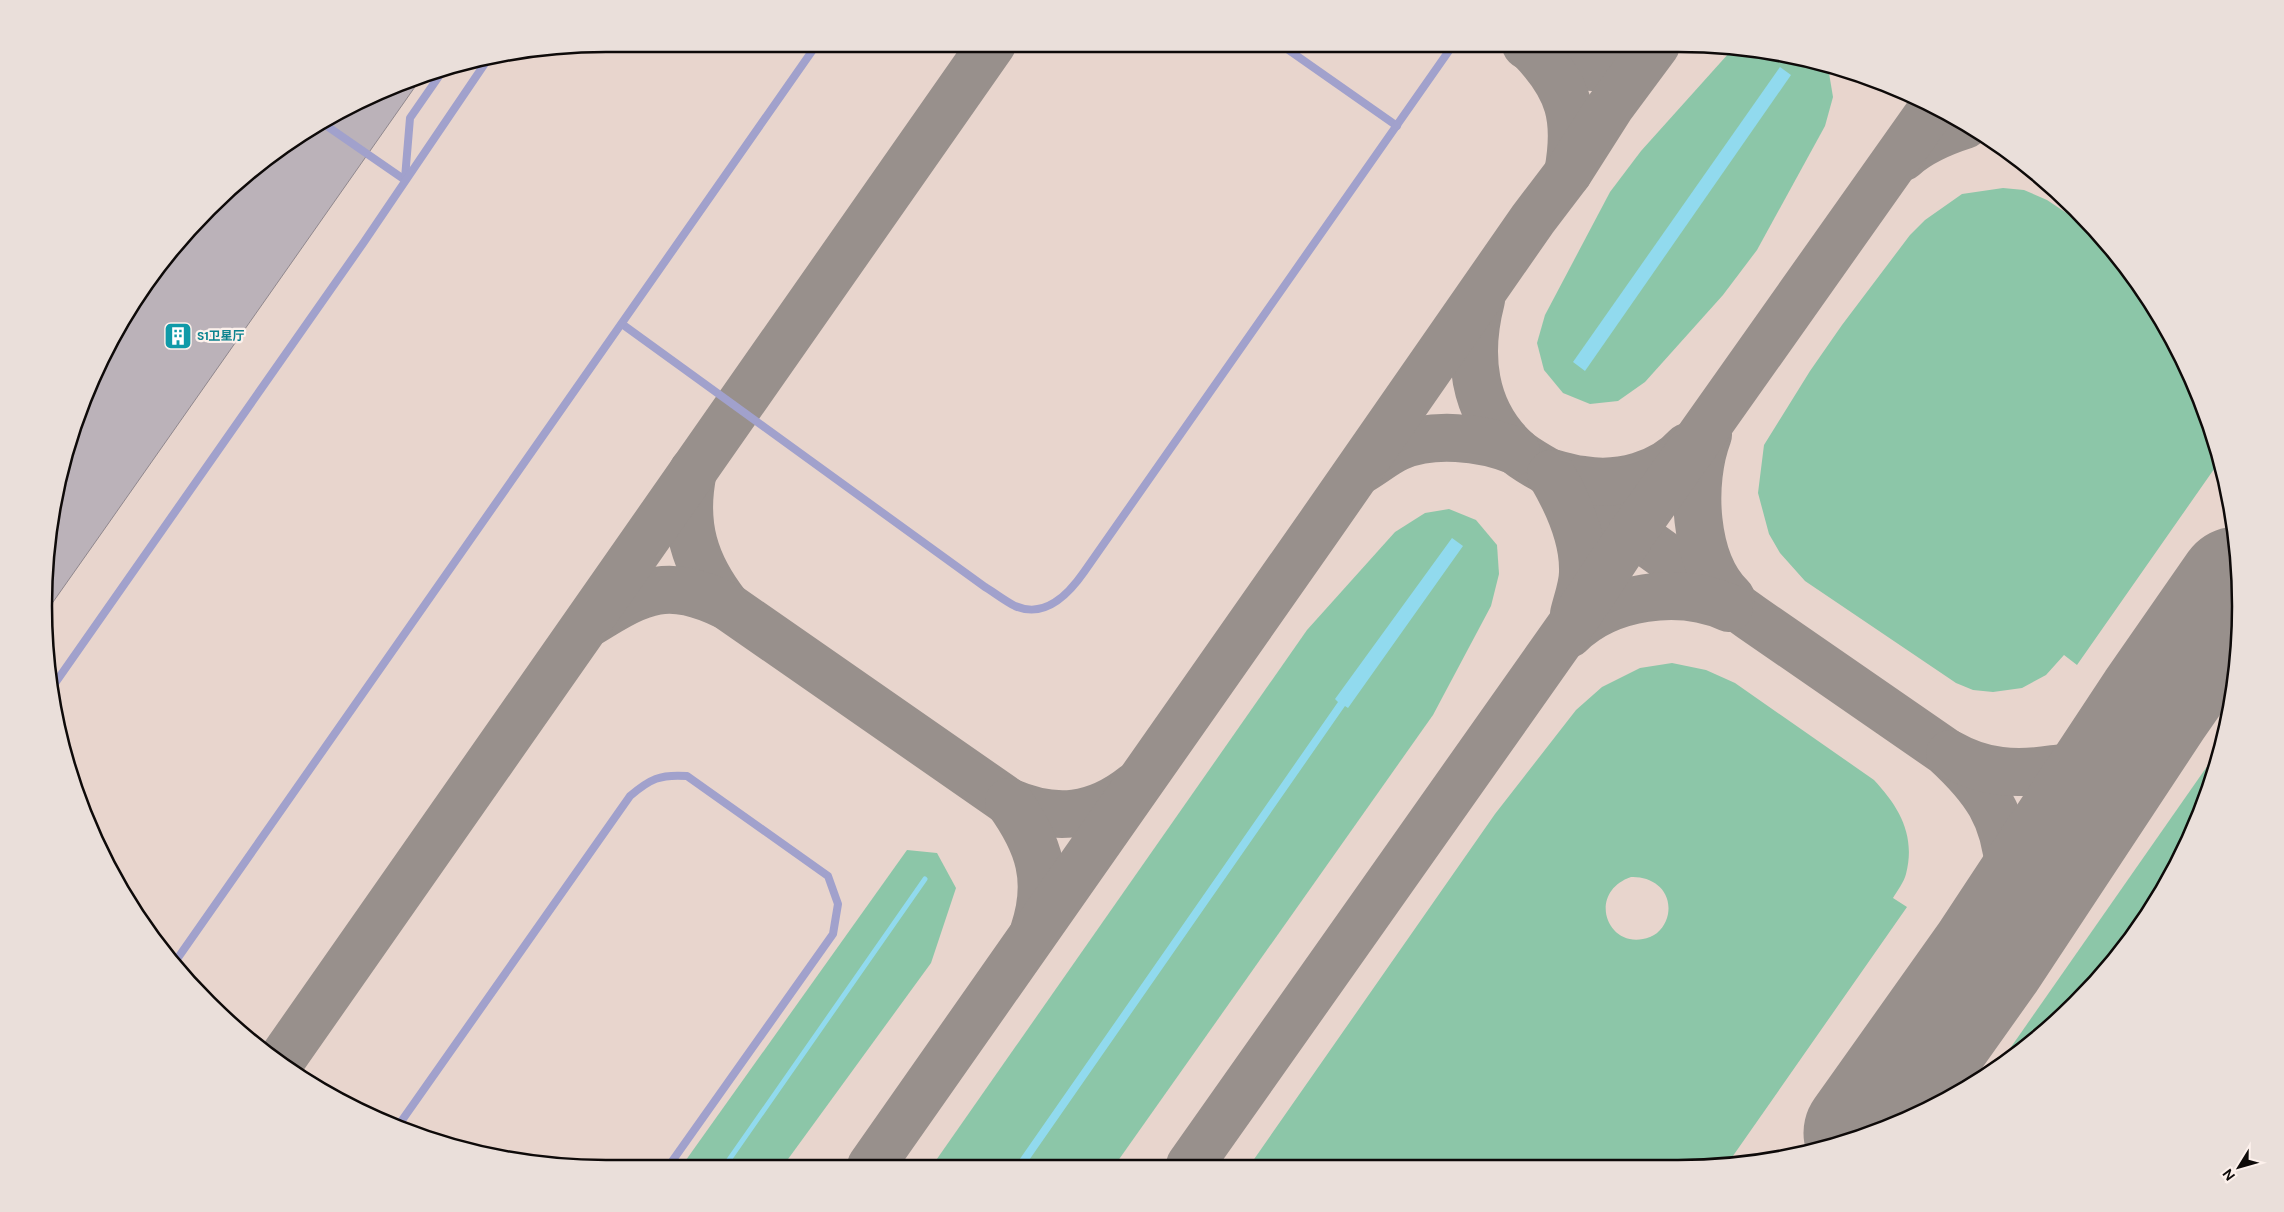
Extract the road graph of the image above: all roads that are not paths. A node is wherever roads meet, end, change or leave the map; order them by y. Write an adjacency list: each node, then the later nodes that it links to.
1 (811, 52): 9 (lane)
2 (1291, 52): 6 (lane)
3 (1448, 52): 6 (lane)
4 (483, 66): 8 (lane)
5 (437, 79): 8 (lane)
6 (1396, 126): 9 (lane)
7 (329, 127): 8 (lane)
8 (405, 180): 10 (lane)
9 (622, 324): 11 (lane)
10 (57, 681)
11 (178, 956)
12 (402, 1120): 13 (lane)
13 (673, 1160)

